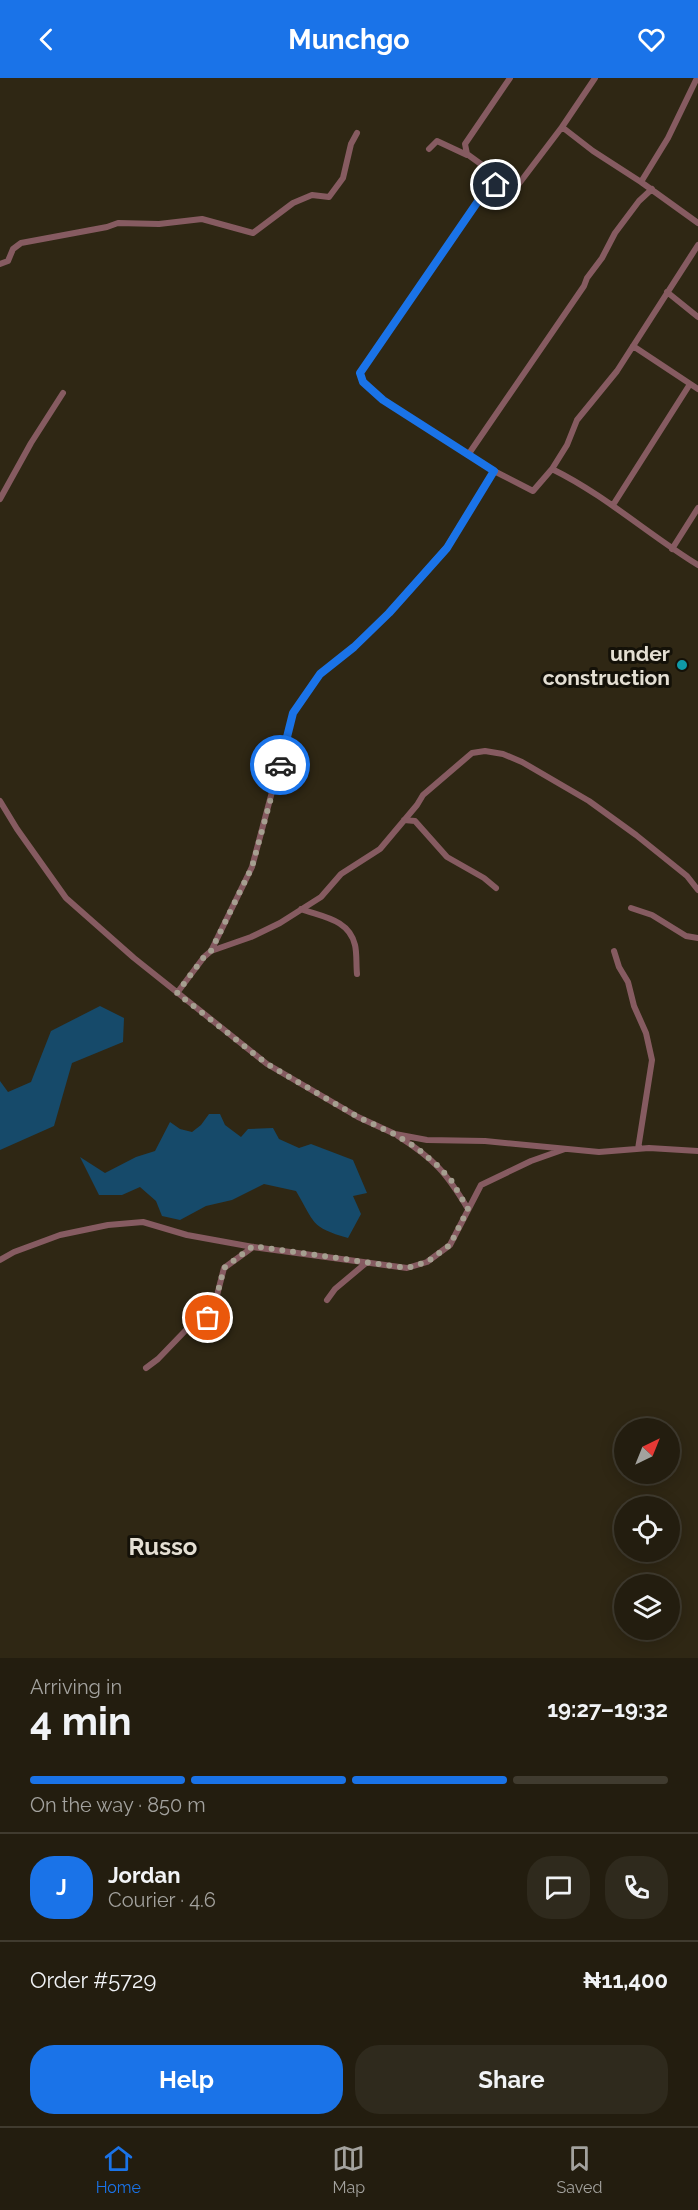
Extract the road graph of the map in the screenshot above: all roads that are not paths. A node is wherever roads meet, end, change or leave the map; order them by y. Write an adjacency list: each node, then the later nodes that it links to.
1 (510, 78): 7 (street)
2 (595, 78): 4 (street)
3 (697, 78): 8 (street)
4 (562, 127): 8 (street); 9 (street)
5 (357, 133): 13 (street)
6 (429, 149): 7 (street)
7 (468, 155): 9 (street)
8 (641, 182): 10 (street)
9 (506, 186): 20 (street)
10 (652, 189): 11 (street); 20 (street)
11 (698, 223)
12 (698, 245): 14 (street)
13 (0, 264)
14 (667, 292): 15 (street); 16 (street)
15 (698, 317)
16 (633, 346): 17 (street); 21 (street)
17 (690, 384): 18 (street); 24 (street)
18 (698, 389)
19 (63, 393): 23 (street)
20 (468, 455): 22 (street)
21 (552, 469): 22 (street); 24 (street)
22 (494, 471): 35 (street)
23 (0, 499)
24 (613, 505): 26 (street)
25 (698, 508): 26 (street)
26 (672, 549): 27 (street)
27 (698, 566)
28 (0, 801): 38 (street)
29 (404, 820): 30 (street); 31 (street); 33 (street)
30 (496, 888)
31 (698, 890)
32 (631, 908): 34 (street)
33 (301, 909): 35 (street); 37 (street)
34 (698, 939)
35 (211, 951): 38 (street)
36 (614, 951): 41 (street)
37 (357, 974)
38 (177, 993): 39 (street)
39 (394, 1134): 40 (street); 43 (street)
40 (566, 1148): 41 (street); 43 (street)
41 (638, 1149): 42 (street)
42 (698, 1151)
43 (468, 1209): 46 (street)
44 (253, 1246): 45 (street); 46 (street); 48 (street)
45 (0, 1260)
46 (366, 1263): 47 (street)
47 (327, 1300)
48 (146, 1368)

